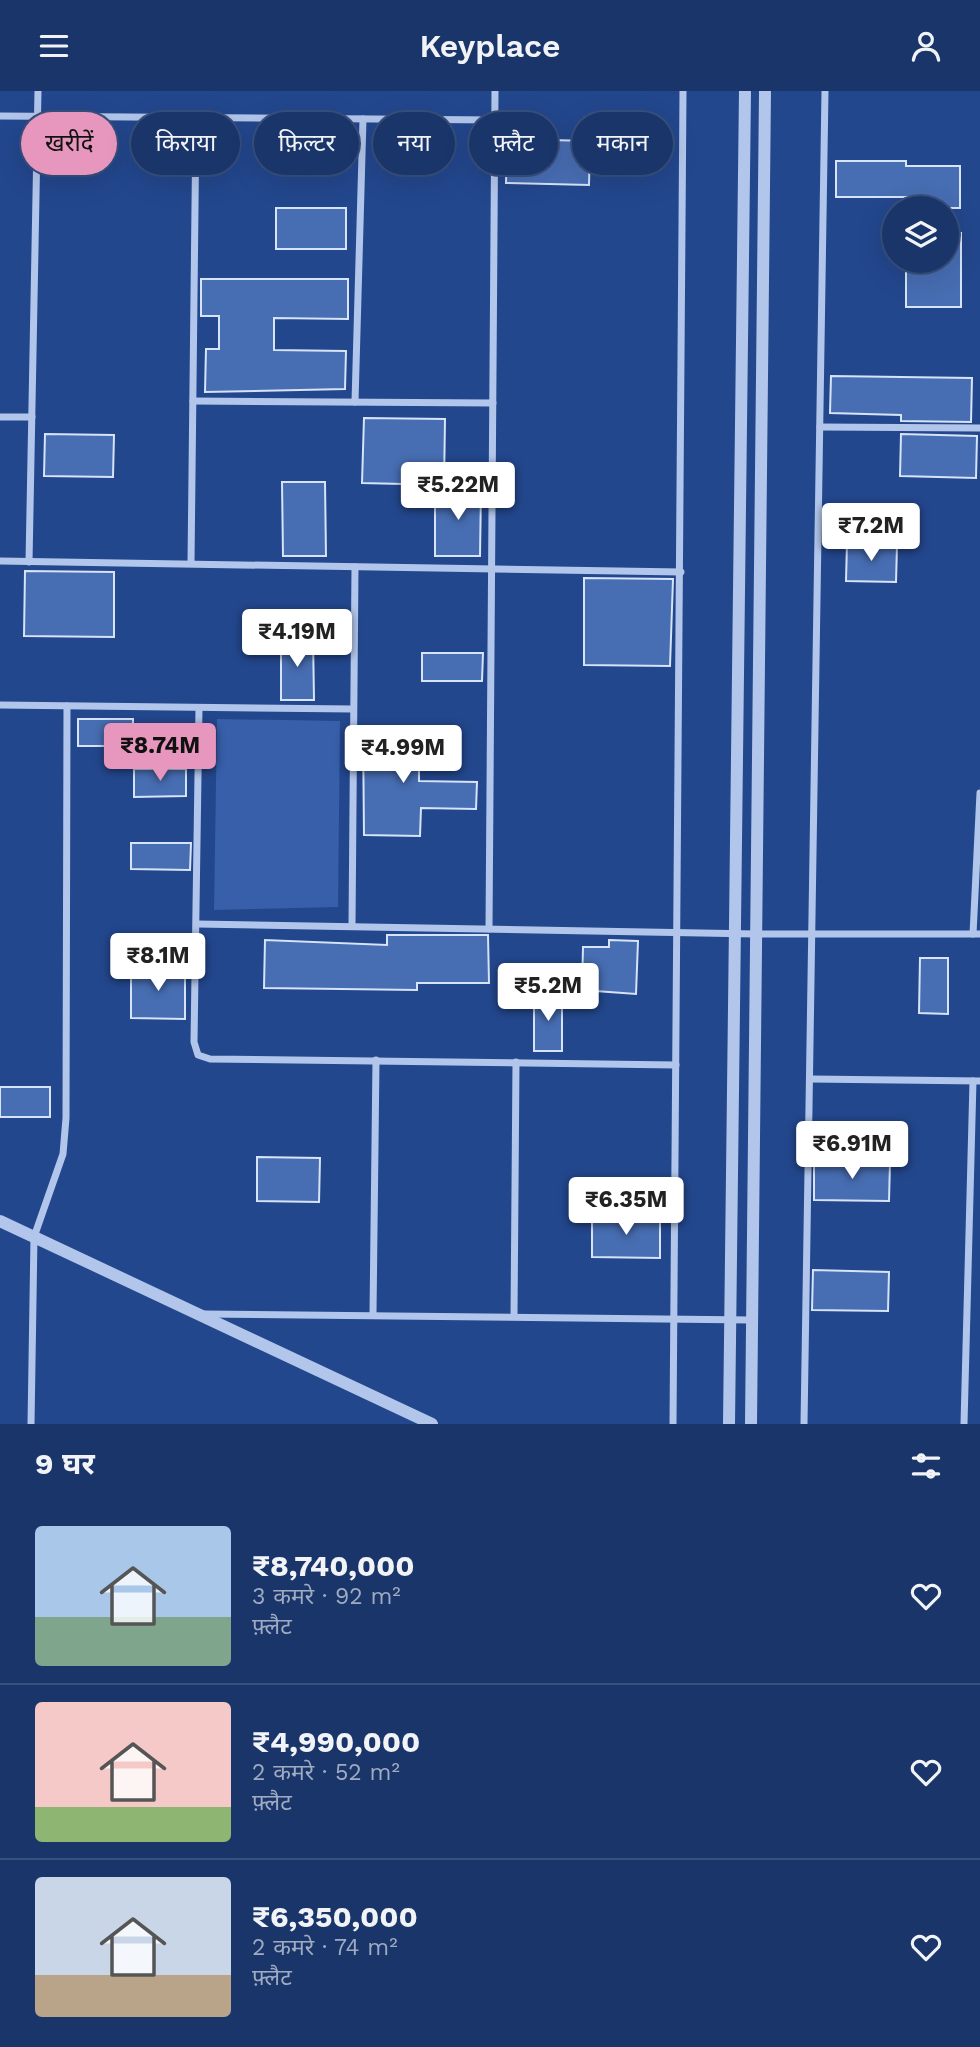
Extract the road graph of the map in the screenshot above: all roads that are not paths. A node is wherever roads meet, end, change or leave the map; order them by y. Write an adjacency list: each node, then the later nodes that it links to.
1 (38, 91): 7 (street)
2 (495, 91): 8 (street)
3 (683, 91): 29 (street)
4 (744, 91): 40 (street)
5 (765, 91): 41 (street)
6 (825, 91): 22 (street)
7 (38, 112)
8 (495, 112)
9 (0, 116): 10 (street)
10 (21, 116)
11 (240, 118): 12 (street)
12 (363, 119): 13 (street); 18 (street)
13 (469, 120)
14 (37, 175): 21 (street)
15 (195, 175): 17 (street)
16 (495, 175): 19 (street)
17 (193, 401): 18 (street); 26 (street)
18 (355, 402): 19 (street)
19 (493, 403): 28 (street)
20 (0, 417): 21 (street)
21 (32, 417): 25 (street)
22 (820, 427): 23 (street); 39 (street)
23 (980, 428)
24 (0, 561): 25 (street)
25 (29, 562): 26 (street)
26 (191, 563): 27 (street)
27 (355, 567): 28 (street); 33 (street)
28 (490, 571): 29 (street); 37 (street)
29 (681, 572): 38 (street)
30 (0, 705): 31 (street)
31 (67, 706): 32 (street); 49 (street)
32 (199, 708): 33 (street); 35 (street)
33 (353, 709): 36 (street)
34 (980, 793): 42 (street)
35 (197, 924): 36 (street); 43 (street)
36 (352, 926): 37 (street)
37 (489, 929): 38 (street)
38 (679, 933): 40 (street); 45 (street)
39 (813, 933): 41 (street); 42 (street); 46 (street)
40 (735, 934): 41 (street); 54 (street)
41 (755, 934): 55 (street)
42 (977, 934)
43 (376, 1060): 44 (street); 51 (street)
44 (516, 1062): 45 (street); 52 (street)
45 (676, 1065): 53 (street)
46 (811, 1079): 47 (street); 61 (street)
47 (976, 1081): 62 (street)
48 (0, 1221): 49 (street)
49 (34, 1237): 50 (street); 56 (street)
50 (196, 1314): 51 (street); 57 (street)
51 (373, 1314): 52 (street)
52 (514, 1317): 53 (street)
53 (673, 1319): 54 (street); 58 (street)
54 (730, 1319): 55 (street); 59 (street)
55 (751, 1319): 60 (street)
56 (32, 1424)
57 (432, 1424)
58 (673, 1424)
59 (729, 1424)
60 (751, 1424)
61 (804, 1424)
62 (964, 1424)

